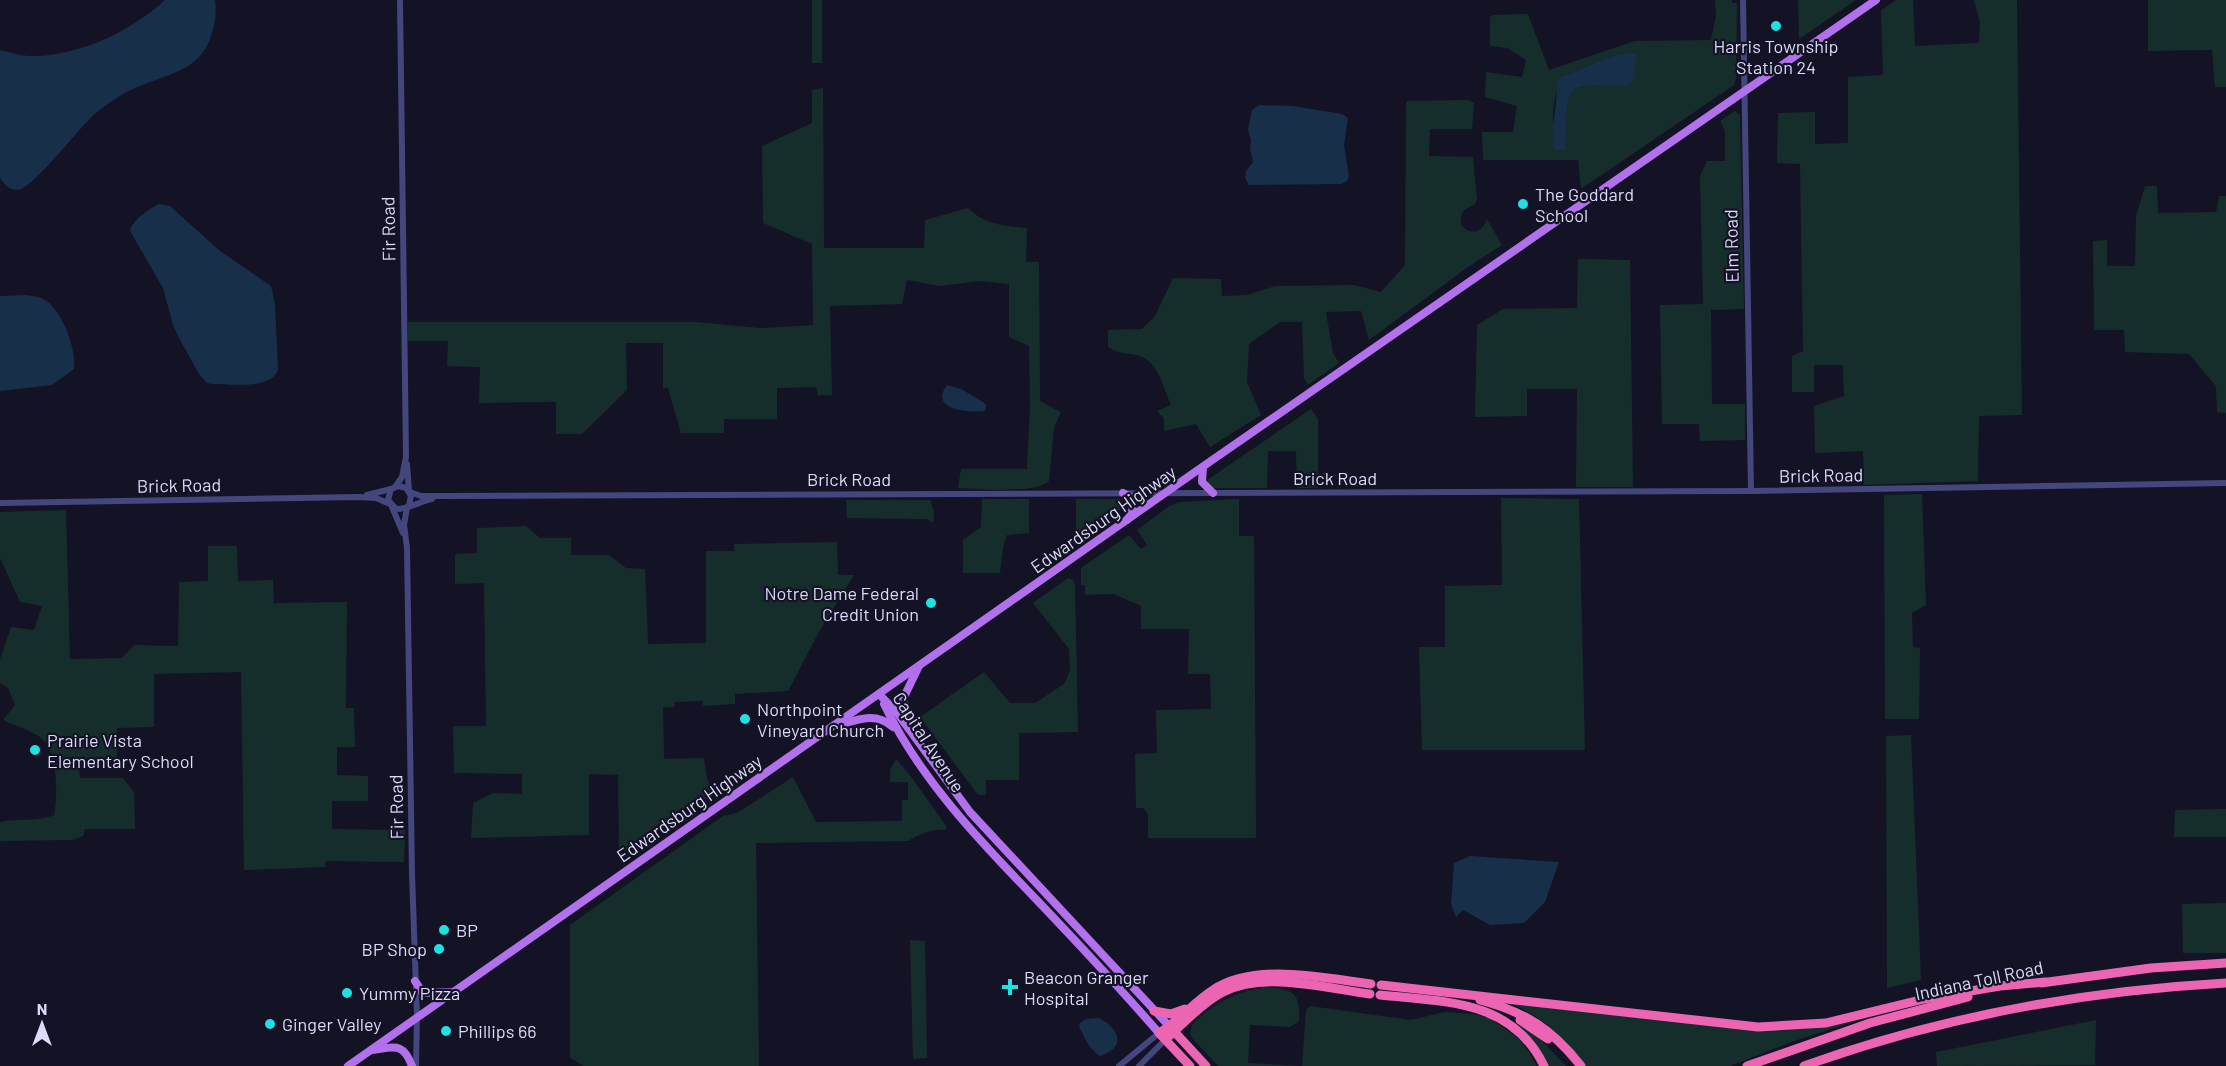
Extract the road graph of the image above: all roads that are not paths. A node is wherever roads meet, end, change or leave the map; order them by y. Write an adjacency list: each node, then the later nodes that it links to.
1 (400, 0): 5 (street, Fir Road)
2 (1743, 0): 4 (street, Elm Road)
3 (1876, 0): 4 (main road, Edwardsburg Highway)
4 (1744, 91): 6 (main road, Edwardsburg Highway); 10 (street, Elm Road)
5 (406, 458): 8 (street, Fir Road); 9 (street, Fir Road)
6 (1203, 467): 12 (main road, Edwardsburg Highway); 13 (main road)
7 (2226, 483): 10 (street, Brick Road)
8 (393, 488): 9 (street); 15 (street, Brick Road); 17 (street)
9 (410, 491): 14 (street, Brick Road); 18 (street)
10 (1751, 491): 13 (street, Brick Road)
11 (1123, 493): 12 (street, Brick Road); 14 (street, Brick Road); 19 (main road)
12 (1166, 493): 13 (street, Brick Road); 19 (main road, Edwardsburg Highway)
13 (1213, 493)
14 (444, 496): 18 (street, Brick Road)
15 (358, 497): 16 (street, Brick Road); 17 (street, Brick Road)
16 (0, 503)
17 (391, 506): 18 (street); 20 (street, Fir Road)
18 (408, 506): 20 (street, Fir Road)
19 (1126, 522): 21 (main road, Edwardsburg Highway)
20 (407, 548): 26 (street, Fir Road)
21 (918, 667): 22 (main road, Edwardsburg Highway); 24 (main road)
22 (879, 694): 23 (main road, Edwardsburg Highway); 24 (main road, Capital Avenue)
23 (827, 730): 24 (main road); 29 (main road, Edwardsburg Highway)
24 (906, 734): 33 (main road, Capital Avenue); 36 (main road, Capital Avenue)
25 (2226, 963): 27 (highway, Indiana Toll Road)
26 (415, 981): 29 (main road); 34 (street, Fir Road)
27 (2045, 982): 30 (highway); 47 (highway, Indiana Toll Road)
28 (2226, 983): 48 (highway, Indiana Toll Road)
29 (453, 992): 34 (main road, Edwardsburg Highway)
30 (1460, 994): 32 (highway); 46 (highway)
31 (1198, 1001): 33 (highway); 35 (highway); 35 (highway)
32 (1466, 1005): 44 (highway); 45 (highway)
33 (1154, 1011): 35 (main road, Capital Avenue)
34 (417, 1016): 37 (main road, Edwardsburg Highway); 39 (street, Fir Road)
35 (1172, 1029): 36 (highway); 43 (highway, Capital Avenue)
36 (1163, 1036): 40 (street); 41 (street); 42 (highway, Capital Avenue)
37 (371, 1050): 38 (main road, Edwardsburg Highway); 39 (main road)
38 (348, 1066)
39 (414, 1066)
40 (1119, 1066)
41 (1139, 1066)
42 (1190, 1066)
43 (1206, 1066)
44 (1544, 1066)
45 (1574, 1066)
46 (1581, 1066)
47 (1747, 1066)
48 (1804, 1066)

